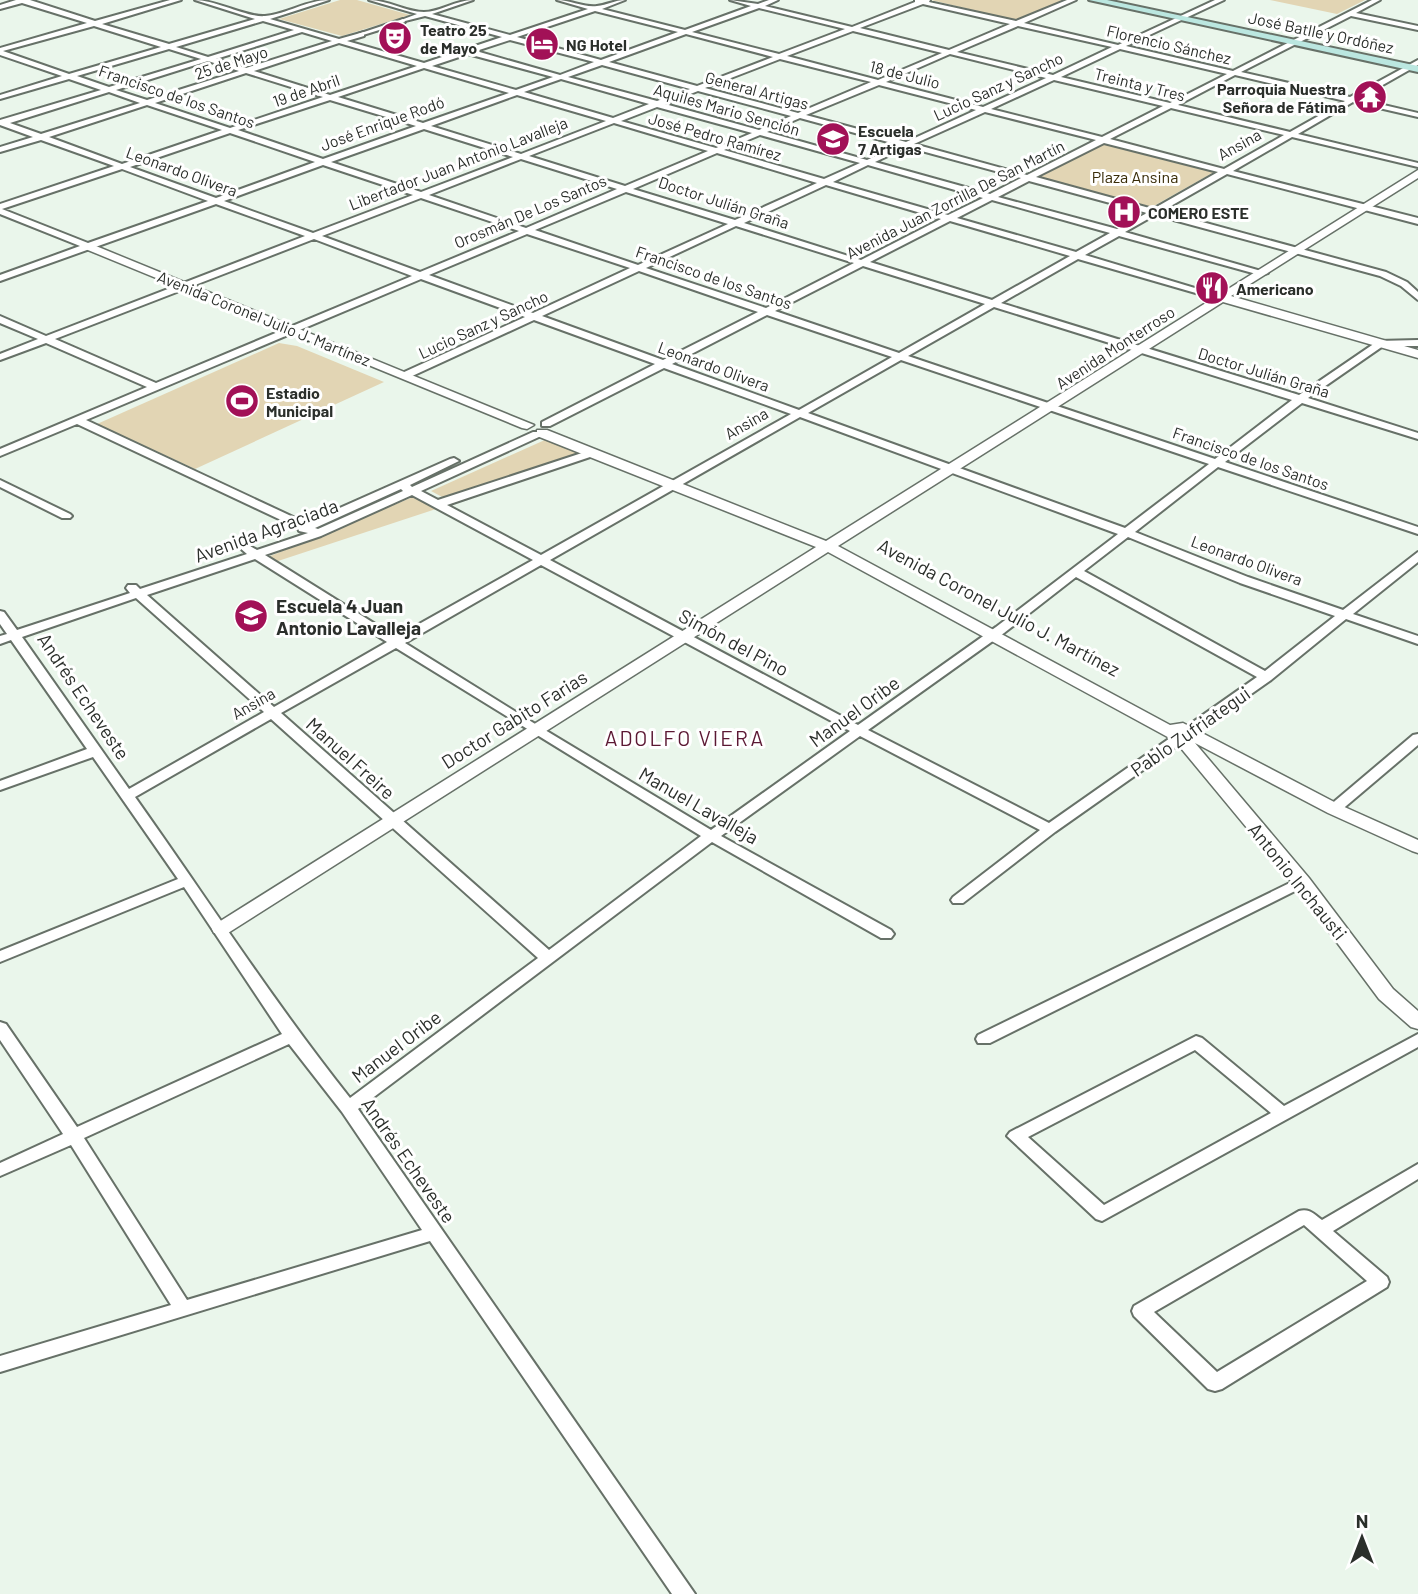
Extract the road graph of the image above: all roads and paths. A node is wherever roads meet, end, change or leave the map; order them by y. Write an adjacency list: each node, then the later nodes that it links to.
1 (23, 0): 21 (street); 28 (street, Doctor Julián Graña)
2 (178, 0): 28 (street)
3 (198, 0): 26 (street, José Pedro Ramírez)
4 (285, 0): 19 (street)
5 (326, 0): 19 (street)
6 (372, 0): 18 (street, General Artigas)
7 (399, 0): 18 (street)
8 (470, 0): 23 (street, 25 de Mayo)
9 (560, 0): 22 (street, 18 de Julio)
10 (622, 0): 22 (street, 19 de Abril)
11 (733, 0): 20 (street, Treinta y Tres)
12 (775, 0): 20 (street, José Enrique Rodó)
13 (1073, 0): 29 (street, Orosmán De Los Santos)
14 (1094, 0): 25 (main road, José Batlle y Ordóñez)
15 (1221, 0): 25 (street, Lucio Sanz y Sancho)
16 (1377, 0): 24 (street, Avenida Juan Zorrilla De San Martín)
17 (921, 1): 29 (street, Florencio Sánchez); 30 (street, Libertador Juan Antonio Lavalleja)
18 (386, 4): 23 (street, General Artigas)
19 (306, 6): 26 (street)
20 (758, 6): 30 (street, Treinta y Tres); 33 (street, José Enrique Rodó)
21 (0, 7)
22 (595, 9): 33 (street, 18 de Julio); 35 (street, 19 de Abril)
23 (423, 14): 27 (street, 25 de Mayo); 35 (street, General Artigas)
24 (1349, 14): 31 (street); 37 (street, Avenida Juan Zorrilla De San Martín)
25 (1180, 18): 37 (main road, José Batlle y Ordóñez); 39 (street, Lucio Sanz y Sancho)
26 (263, 19): 32 (street, José Pedro Ramírez); 38 (street)
27 (403, 21): 34 (street, 25 de Mayo)
28 (94, 23): 38 (street, Doctor Julián Graña); 40 (street)
29 (1018, 24): 39 (street, Florencio Sánchez); 42 (street, Orosmán De Los Santos)
30 (851, 28): 42 (street, Treinta y Tres); 43 (street, Libertador Juan Antonio Lavalleja)
31 (1418, 28)
32 (303, 30): 36 (street, José Pedro Ramírez); 44 (street)
33 (685, 32): 43 (street, 18 de Julio); 45 (street, José Enrique Rodó)
34 (361, 34): 36 (street, 25 de Mayo)
35 (509, 37): 41 (street, 19 de Abril); 45 (street, General Artigas)
36 (341, 41): 47 (street, José Pedro Ramírez); 49 (street, 25 de Mayo)
37 (1293, 43): 48 (main road, José Batlle y Ordóñez); 50 (street, Avenida Juan Zorrilla De San Martín)
38 (169, 47): 44 (street, Doctor Julián Graña); 51 (street)
39 (1118, 47): 50 (street, Florencio Sánchez); 53 (street, Lucio Sanz y Sancho)
40 (0, 51): 51 (street, Francisco de los Santos)
41 (467, 51): 47 (street, 19 de Abril); 52 (street, Aquiles Mario Sención)
42 (949, 52): 53 (street, Treinta y Tres); 54 (street, Orosmán De Los Santos)
43 (778, 57): 54 (street, 18 de Julio); 55 (street, Libertador Juan Antonio Lavalleja)
44 (208, 59): 49 (street, Doctor Julián Graña); 56 (street)
45 (600, 62): 52 (street, José Enrique Rodó); 55 (street, General Artigas)
46 (1418, 62): 48 (street, Ansina)
47 (425, 65): 57 (street, José Pedro Ramírez); 59 (street, 19 de Abril)
48 (1413, 68): 60 (street, Ansina)
49 (247, 71): 59 (street, Doctor Julián Graña); 61 (street, 25 de Mayo)
50 (1234, 73): 60 (street, Florencio Sánchez); 63 (street, Avenida Juan Zorrilla De San Martín)
51 (70, 76): 56 (street, Francisco de los Santos); 58 (street)
52 (561, 76): 57 (street, José Enrique Rodó); 62 (street, Aquiles Mario Sención)
53 (1051, 77): 63 (street, Treinta y Tres); 64 (street, Lucio Sanz y Sancho)
54 (878, 82): 64 (street, 18 de Julio); 65 (street, Orosmán De Los Santos)
55 (697, 88): 62 (street, Libertador Juan Antonio Lavalleja); 65 (street, General Artigas)
56 (109, 89): 61 (street, Francisco de los Santos); 68 (street)
57 (516, 92): 67 (street, José Pedro Ramírez); 69 (street, José Enrique Rodó)
58 (0, 97)
59 (330, 97): 69 (street, Doctor Julián Graña); 70 (street, 19 de Abril)
60 (1350, 100): 66 (street, Florencio Sánchez); 72 (street, Ansina)
61 (148, 103): 70 (street, Francisco de los Santos); 73 (street, 25 de Mayo)
62 (655, 103): 67 (street, Libertador Juan Antonio Lavalleja); 71 (street, Aquiles Mario Sención)
63 (1171, 106): 72 (street, Treinta y Tres); 74 (street, Avenida Juan Zorrilla De San Martín)
64 (982, 108): 74 (street, 18 de Julio); 75 (street, Lucio Sanz y Sancho)
65 (797, 115): 71 (street, Orosmán De Los Santos); 75 (street, General Artigas)
66 (1418, 115)
67 (611, 120): 77 (street, José Pedro Ramírez); 78 (street, Libertador Juan Antonio Lavalleja)
68 (1, 122): 73 (street, Leonardo Olivera)
69 (422, 126): 78 (street, Doctor Julián Graña); 79 (street, José Enrique Rodó)
70 (231, 131): 79 (street, Francisco de los Santos); 82 (street, 19 de Abril)
71 (758, 132): 77 (street, Orosmán De Los Santos); 80 (street, Aquiles Mario Sención)
72 (1291, 135): 81 (street, Treinta y Tres); 83 (street, Ansina)
73 (41, 137): 76 (street, 25 de Mayo); 82 (street, Leonardo Olivera)
74 (1105, 140): 83 (street, 18 de Julio); 85 (street, Avenida Juan Zorrilla De San Martín)
75 (905, 144): 80 (street, Lucio Sanz y Sancho); 85 (street, General Artigas)
76 (0, 150)
77 (714, 150): 86 (street, José Pedro Ramírez); 87 (street, Orosmán De Los Santos)
78 (520, 156): 87 (street, Doctor Julián Graña); 88 (street, Libertador Juan Antonio Lavalleja)
79 (322, 162): 88 (street, Francisco de los Santos); 90 (street, José Enrique Rodó)
80 (866, 162): 86 (street, Lucio Sanz y Sancho); 89 (street, Aquiles Mario Sención)
81 (1418, 165)
82 (121, 167): 90 (street, Leonardo Olivera); 92 (street, 19 de Abril)
83 (1225, 171): 91 (street, 18 de Julio); 93 (street, Ansina)
84 (1418, 173): 91 (street, Avenida Monterroso)
85 (1031, 178): 89 (street, Avenida Juan Zorrilla De San Martín); 93 (street, General Artigas)
86 (824, 182): 94 (street, José Pedro Ramírez); 96 (street, Lucio Sanz y Sancho)
87 (626, 187): 96 (street, Doctor Julián Graña); 97 (street, Orosmán De Los Santos)
88 (420, 195): 97 (street, Francisco de los Santos); 99 (street, Libertador Juan Antonio Lavalleja)
89 (993, 197): 94 (street, Avenida Juan Zorrilla De San Martín); 98 (street, Aquiles Mario Sención)
90 (212, 201): 99 (street, Leonardo Olivera); 100 (street, José Enrique Rodó)
91 (1365, 208): 95 (street, 18 de Julio); 101 (street, Avenida Monterroso)
92 (0, 209): 100 (street, Avenida Coronel Julio J. Martínez)
93 (1156, 211): 98 (street, Ansina); 101 (street, General Artigas)
94 (951, 219): 102 (street, José Pedro Ramírez); 103 (street, Avenida Juan Zorrilla De San Martín)
95 (1418, 221)
96 (736, 222): 103 (street, Doctor Julián Graña); 104 (street, Lucio Sanz y Sancho)
97 (527, 231): 104 (street, Francisco de los Santos); 106 (street, Orosmán De Los Santos)
98 (1119, 232): 102 (street, Ansina); 105 (street, Aquiles Mario Sención)
99 (310, 237): 106 (street, Leonardo Olivera); 108 (street, Libertador Juan Antonio Lavalleja)
100 (87, 246): 107 (street, José Enrique Rodó); 108 (street, Avenida Coronel Julio J. Martínez)
101 (1298, 251): 105 (street, Avenida Monterroso); 110 (street, General Artigas)
102 (1078, 256): 111 (street, José Pedro Ramírez); 112 (street, Ansina)
103 (864, 263): 112 (street, Doctor Julián Graña); 113 (street, Avenida Juan Zorrilla De San Martín)
104 (638, 268): 113 (street, Francisco de los Santos); 114 (street, Lucio Sanz y Sancho)
105 (1263, 273): 109 (street, Avenida Monterroso)
106 (418, 276): 114 (street, Leonardo Olivera); 116 (street, Orosmán De Los Santos)
107 (0, 278)
108 (184, 285): 116 (street, Avenida Coronel Julio J. Martínez); 117 (street, Libertador Juan Antonio Lavalleja)
109 (1239, 288): 111 (street, Avenida Monterroso); 119 (street)
110 (1418, 297)
111 (1223, 298): 118 (street); 120 (street, Avenida Monterroso)
112 (995, 302): 120 (street, Doctor Julián Graña); 122 (street, Ansina)
113 (766, 311): 122 (street, Francisco de los Santos); 124 (street, Avenida Juan Zorrilla De San Martín)
114 (530, 318): 124 (street, Leonardo Olivera); 125 (street, Lucio Sanz y Sancho)
115 (0, 319): 117 (street)
116 (292, 329): 125 (street, Avenida Coronel Julio J. Martínez); 126 (street, Orosmán De Los Santos)
117 (45, 340): 123 (street, Libertador Juan Antonio Lavalleja); 126 (street)
118 (1381, 343): 119 (street); 121 (street); 127 (street, Manuel Oribe)
119 (1414, 345)
120 (1142, 350): 127 (street, Doctor Julián Graña); 128 (street, Avenida Monterroso)
121 (1418, 354)
122 (900, 356): 128 (street, Francisco de los Santos); 129 (street, Ansina)
123 (0, 357)
124 (660, 366): 129 (street, Leonardo Olivera); 131 (street, Avenida Juan Zorrilla De San Martín)
125 (406, 375): 131 (street, Avenida Coronel Julio J. Martínez)
126 (156, 387): 130 (street, Orosmán De Los Santos)
127 (1299, 400): 132 (street, Doctor Julián Graña); 135 (street, Manuel Oribe)
128 (1052, 408): 135 (street, Francisco de los Santos); 136 (street, Avenida Monterroso)
129 (797, 414): 136 (street, Leonardo Olivera); 137 (street, Ansina)
130 (77, 420): 133 (street, Orosmán De Los Santos); 142 (street)
131 (538, 429): 134 (street, Avenida Coronel Julio J. Martínez); 137 (street, Avenida Coronel Julio J. Martínez); 139 (street, Avenida Agraciada)
132 (1418, 436)
133 (3, 449)
134 (592, 453): 137 (street, Avenida Coronel Julio J. Martínez); 140 (street)
135 (1219, 464): 143 (street, Francisco de los Santos); 144 (street, Manuel Oribe)
136 (953, 470): 144 (street, Leonardo Olivera); 145 (street, Avenida Monterroso)
137 (677, 482): 145 (street, Avenida Coronel Julio J. Martínez); 148 (street, Ansina)
138 (0, 483): 141 (street)
139 (407, 488): 140 (street, Simón del Pino); 142 (street, Avenida Agraciada)
140 (438, 505): 148 (street, Simón del Pino)
141 (66, 516)
142 (312, 531): 146 (street, Avenida Agraciada)
143 (1418, 531)
144 (1127, 533): 149 (street, Manuel Oribe); 151 (street, Leonardo Olivera)
145 (832, 545): 153 (street, Avenida Coronel Julio J. Martínez); 154 (street, Doctor Gabito Farias)
146 (250, 551): 150 (street, Avenida Agraciada); 156 (street, Manuel Lavalleja)
147 (1418, 556): 151 (street, Pablo Zufriategui)
148 (543, 559): 154 (street, Simón del Pino); 156 (street, Ansina)
149 (1073, 571): 153 (street, Manuel Oribe); 157 (street)
150 (134, 590): 152 (street, Avenida Agraciada); 158 (street, Manuel Freire)
151 (1345, 614): 155 (street, Leonardo Olivera); 157 (street, Pablo Zufriategui)
152 (5, 629): 163 (street, Andrés Echeveste)
153 (996, 632): 160 (street, Manuel Oribe); 161 (street, Avenida Coronel Julio J. Martínez)
154 (686, 638): 159 (street, Doctor Gabito Farias); 160 (street, Simón del Pino)
155 (1418, 640)
156 (397, 642): 158 (street, Ansina); 159 (street, Manuel Lavalleja)
157 (1266, 677): 161 (street, Pablo Zufriategui)
158 (272, 712): 165 (street, Ansina); 167 (street, Manuel Freire)
159 (536, 730): 167 (street, Doctor Gabito Farias); 169 (street, Manuel Lavalleja)
160 (860, 732): 168 (street, Simón del Pino); 169 (street, Manuel Oribe)
161 (1184, 735): 166 (street, Avenida Coronel Julio J. Martínez); 168 (street, Pablo Zufriategui); 172 (street, Antonio Inchausti)
162 (1418, 738): 166 (street)
163 (96, 751): 164 (street); 165 (street, Andrés Echeveste)
164 (0, 786)
165 (128, 795): 171 (street, Andrés Echeveste)
166 (1334, 808): 170 (street, Avenida Coronel Julio J. Martínez)
167 (391, 820): 174 (street, Doctor Gabito Farias); 177 (street, Manuel Freire)
168 (1050, 829): 173 (street, Pablo Zufriategui)
169 (711, 836): 175 (street, Manuel Lavalleja); 177 (street, Manuel Oribe)
170 (1418, 847)
171 (186, 881): 174 (street, Andrés Echeveste); 176 (street)
172 (1302, 882): 178 (street, Antonio Inchausti); 181 (street)
173 (957, 900)
174 (221, 929): 180 (street, Andrés Echeveste)
175 (886, 934)
176 (0, 957)
177 (547, 957): 183 (street, Manuel Oribe)
178 (1418, 1021)
179 (0, 1028): 185 (street)
180 (292, 1036): 183 (street, Andrés Echeveste); 185 (street)
181 (984, 1039)
182 (1418, 1040): 184 (street)
183 (348, 1108): 189 (street, Andrés Echeveste)
184 (1284, 1115): 184 (street)
185 (74, 1136): 186 (street); 190 (street)
186 (0, 1170)
187 (1418, 1171): 188 (street)
188 (1320, 1230): 188 (street)
189 (435, 1233): 190 (street); 192 (street, Andrés Echeveste)
190 (183, 1309): 191 (street)
191 (0, 1364)
192 (684, 1594)

